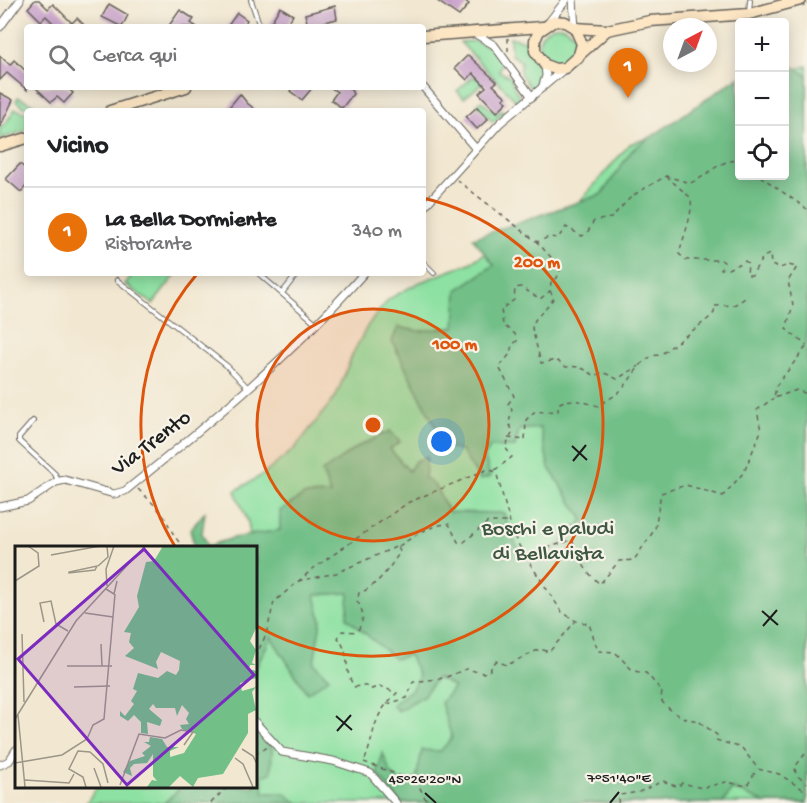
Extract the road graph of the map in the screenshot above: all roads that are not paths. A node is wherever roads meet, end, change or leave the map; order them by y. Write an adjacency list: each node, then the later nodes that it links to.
1 (21, 0): 10 (street)
2 (251, 0): 8 (lane)
3 (566, 0): 9 (street)
4 (573, 0): 11 (street)
5 (749, 0): 7 (lane)
6 (801, 0): 7 (main road)
7 (749, 14): 12 (main road)
8 (259, 24)
9 (545, 25): 11 (main road); 13 (main road); 16 (main road)
10 (0, 27)
11 (574, 27): 12 (main road); 17 (main road)
12 (607, 30): 17 (main road)
13 (507, 31): 14 (main road); 16 (main road)
14 (474, 33): 15 (main road); 23 (street)
15 (426, 36)
16 (534, 45): 18 (main road)
17 (576, 61): 19 (main road)
18 (545, 65): 19 (main road); 20 (street)
19 (565, 68): 20 (street)
20 (542, 88): 23 (street)
21 (177, 90): 24 (main road)
22 (426, 90): 27 (street)
23 (532, 97): 27 (street)
24 (120, 108)
25 (24, 139): 26 (main road)
26 (0, 146)
27 (476, 148): 28 (street)
28 (426, 205)
29 (426, 265): 30 (lane)
30 (434, 273)
31 (261, 276): 35 (lane)
32 (295, 276): 35 (lane)
33 (361, 276): 36 (street, Via Trento)
34 (117, 280): 37 (lane)
35 (281, 293): 36 (lane)
36 (318, 325): 37 (street, Via Trento)
37 (250, 390): 39 (street, Via Trento)
38 (33, 421): 39 (lane)
39 (58, 482): 40 (street)
40 (0, 507)
41 (256, 723): 44 (street)
42 (15, 752): 43 (street)
43 (0, 765)
44 (396, 803)

